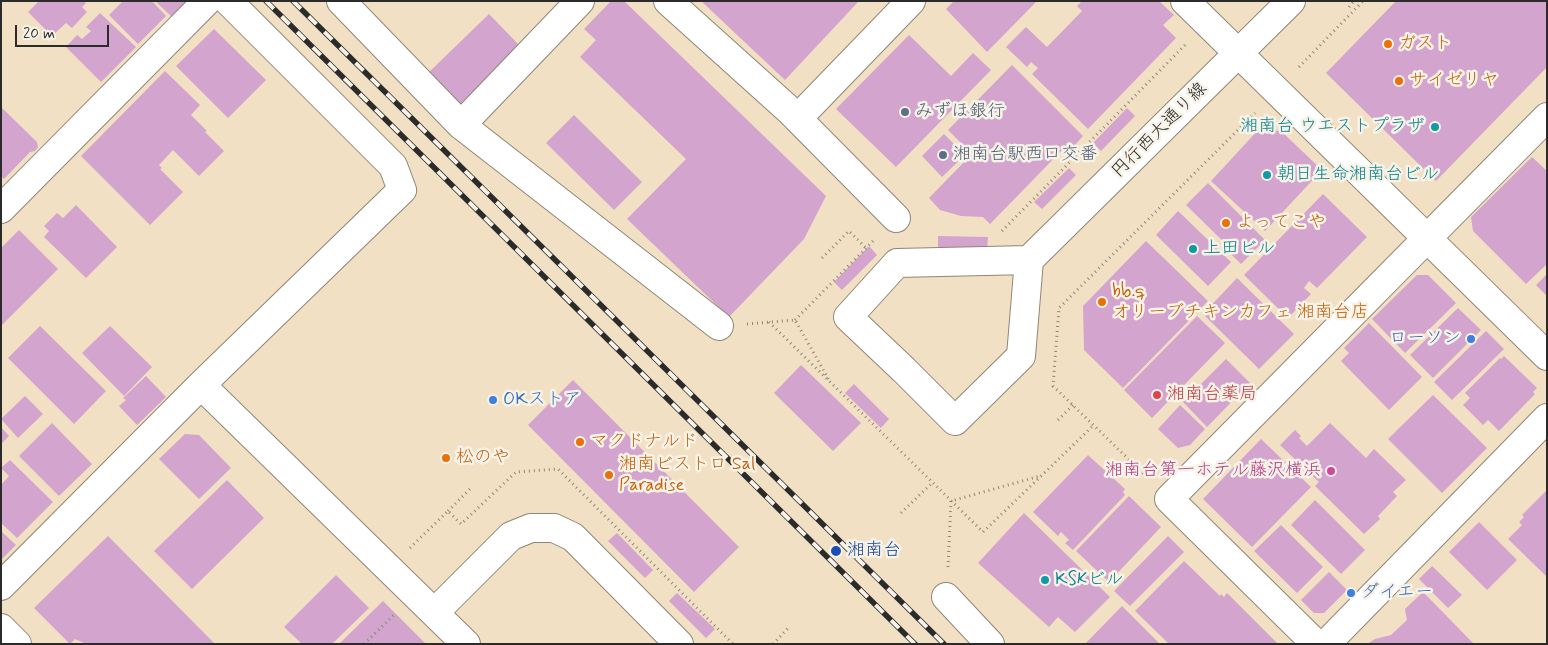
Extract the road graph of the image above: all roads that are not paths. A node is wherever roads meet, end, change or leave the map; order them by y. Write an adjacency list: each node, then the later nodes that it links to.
1 (207, 1): 13 (street)
2 (228, 1): 19 (street)
3 (341, 1): 12 (street)
4 (580, 1): 12 (street)
5 (668, 1): 10 (street)
6 (911, 1): 10 (street)
7 (1185, 1): 9 (street)
8 (1291, 1): 9 (street, 円行西大通り線)
9 (1238, 53): 15 (street); 16 (street, 円行西大通り線)
10 (790, 111): 14 (street)
11 (1547, 117): 15 (street)
12 (461, 125): 17 (street)
13 (1, 209)
14 (896, 218)
15 (1427, 239): 18 (street); 29 (street)
16 (1029, 260): 16 (street)
17 (719, 326)
18 (1547, 356)
19 (201, 385): 21 (street); 23 (street)
20 (1547, 418): 30 (street)
21 (1, 586)
22 (946, 598): 28 (street)
23 (435, 612): 26 (street); 27 (street)
24 (1, 628): 25 (street)
25 (17, 644)
26 (466, 644)
27 (679, 644)
28 (990, 644)
29 (1316, 644)
30 (1326, 644)

